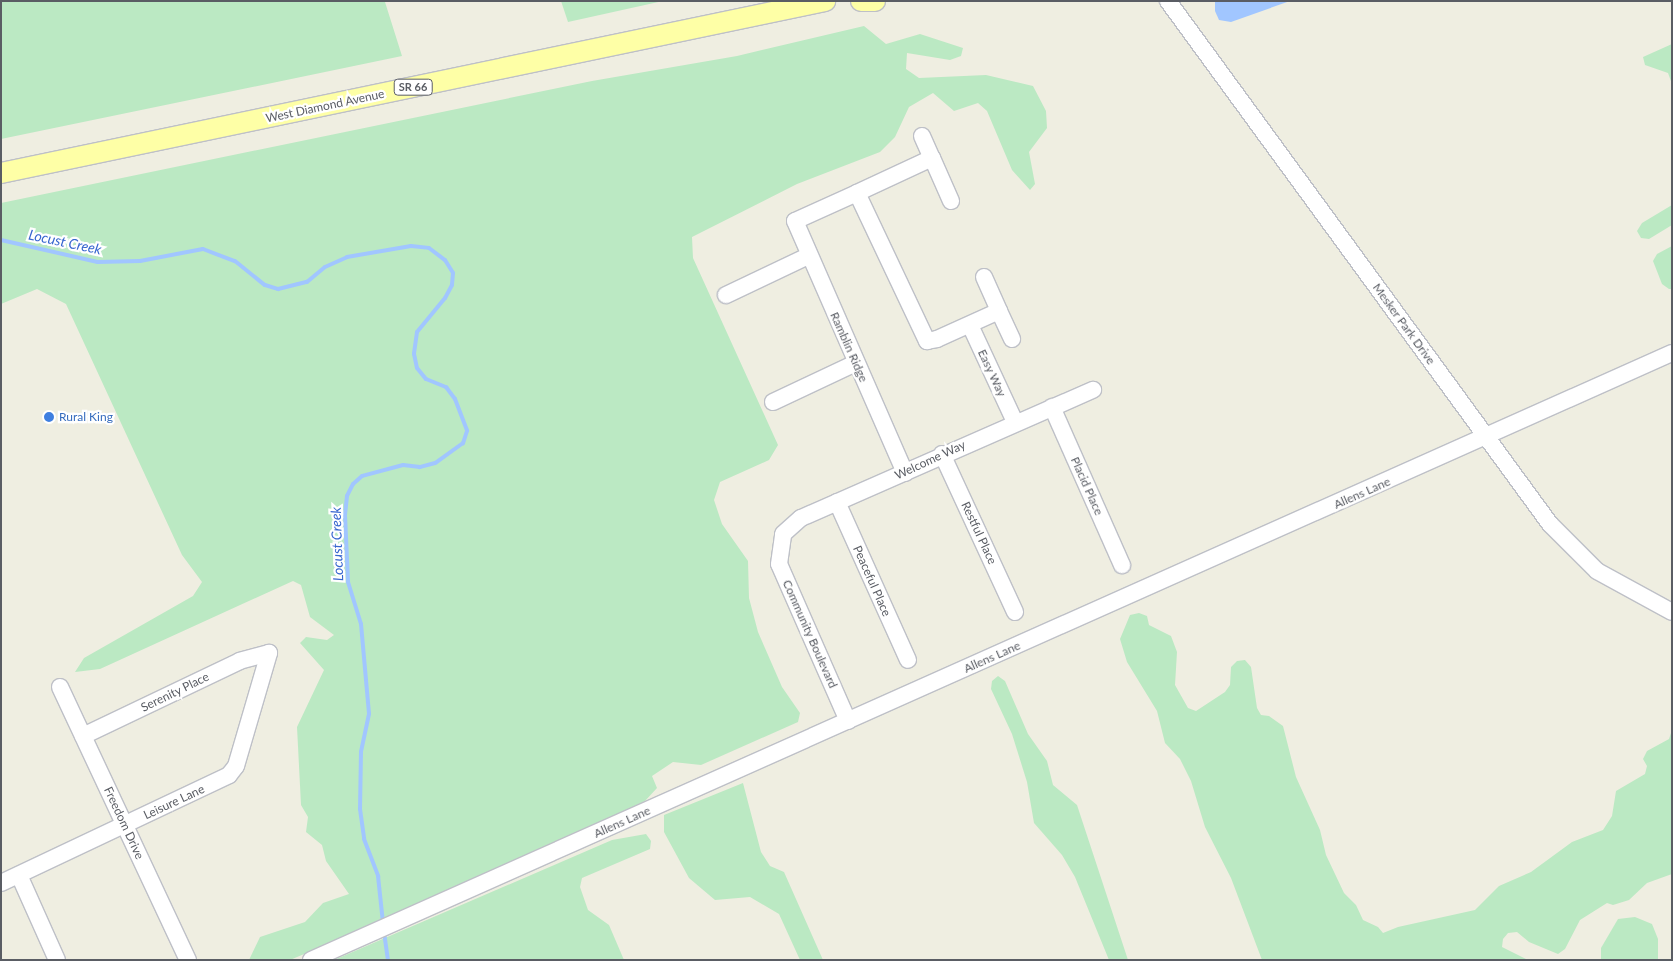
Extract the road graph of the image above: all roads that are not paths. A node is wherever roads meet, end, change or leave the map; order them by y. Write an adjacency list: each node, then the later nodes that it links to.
1 (825, 1): 7 (main road, West Diamond Avenue / SR 66)
2 (861, 1): 3 (main road)
3 (876, 1)
4 (1168, 1): 22 (street, Mesker Park Drive)
5 (922, 136): 6 (street)
6 (932, 158): 8 (street); 9 (street)
7 (1, 173)
8 (857, 193): 10 (street, Ramblin Ridge); 14 (street)
9 (952, 201)
10 (808, 256): 12 (street); 17 (street, Ramblin Ridge)
11 (984, 277): 13 (street)
12 (726, 295)
13 (999, 311): 14 (street); 15 (street)
14 (970, 325): 21 (street, Easy Way)
15 (1012, 339)
16 (1672, 353): 22 (street, Allens Lane)
17 (856, 363): 19 (street); 24 (street, Ramblin Ridge)
18 (1093, 390): 20 (street, Welcome Way)
19 (773, 402)
20 (1052, 407): 21 (street, Welcome Way); 27 (street, Placid Place)
21 (1015, 422): 23 (street, Welcome Way)
22 (1487, 437): 29 (street, Mesker Park Drive); 33 (street, Allens Lane)
23 (942, 454): 24 (street, Welcome Way); 28 (street, Restful Place)
24 (905, 472): 25 (street, Welcome Way)
25 (837, 502): 26 (street, Welcome Way); 31 (street, Peaceful Place)
26 (779, 545): 33 (street, Community Boulevard)
27 (1122, 565)
28 (1015, 612)
29 (1672, 612)
30 (269, 653): 34 (street, Serenity Place); 35 (street, Leisure Lane)
31 (908, 660)
32 (60, 687): 34 (street, Freedom Drive)
33 (848, 721): 40 (street, Allens Lane)
34 (83, 736): 35 (street, Freedom Drive)
35 (125, 825): 36 (street, Leisure Lane); 39 (street, Freedom Drive)
36 (19, 875): 37 (street, Leisure Lane); 38 (street)
37 (1, 884)
38 (58, 960)
39 (188, 960)
40 (311, 960)

